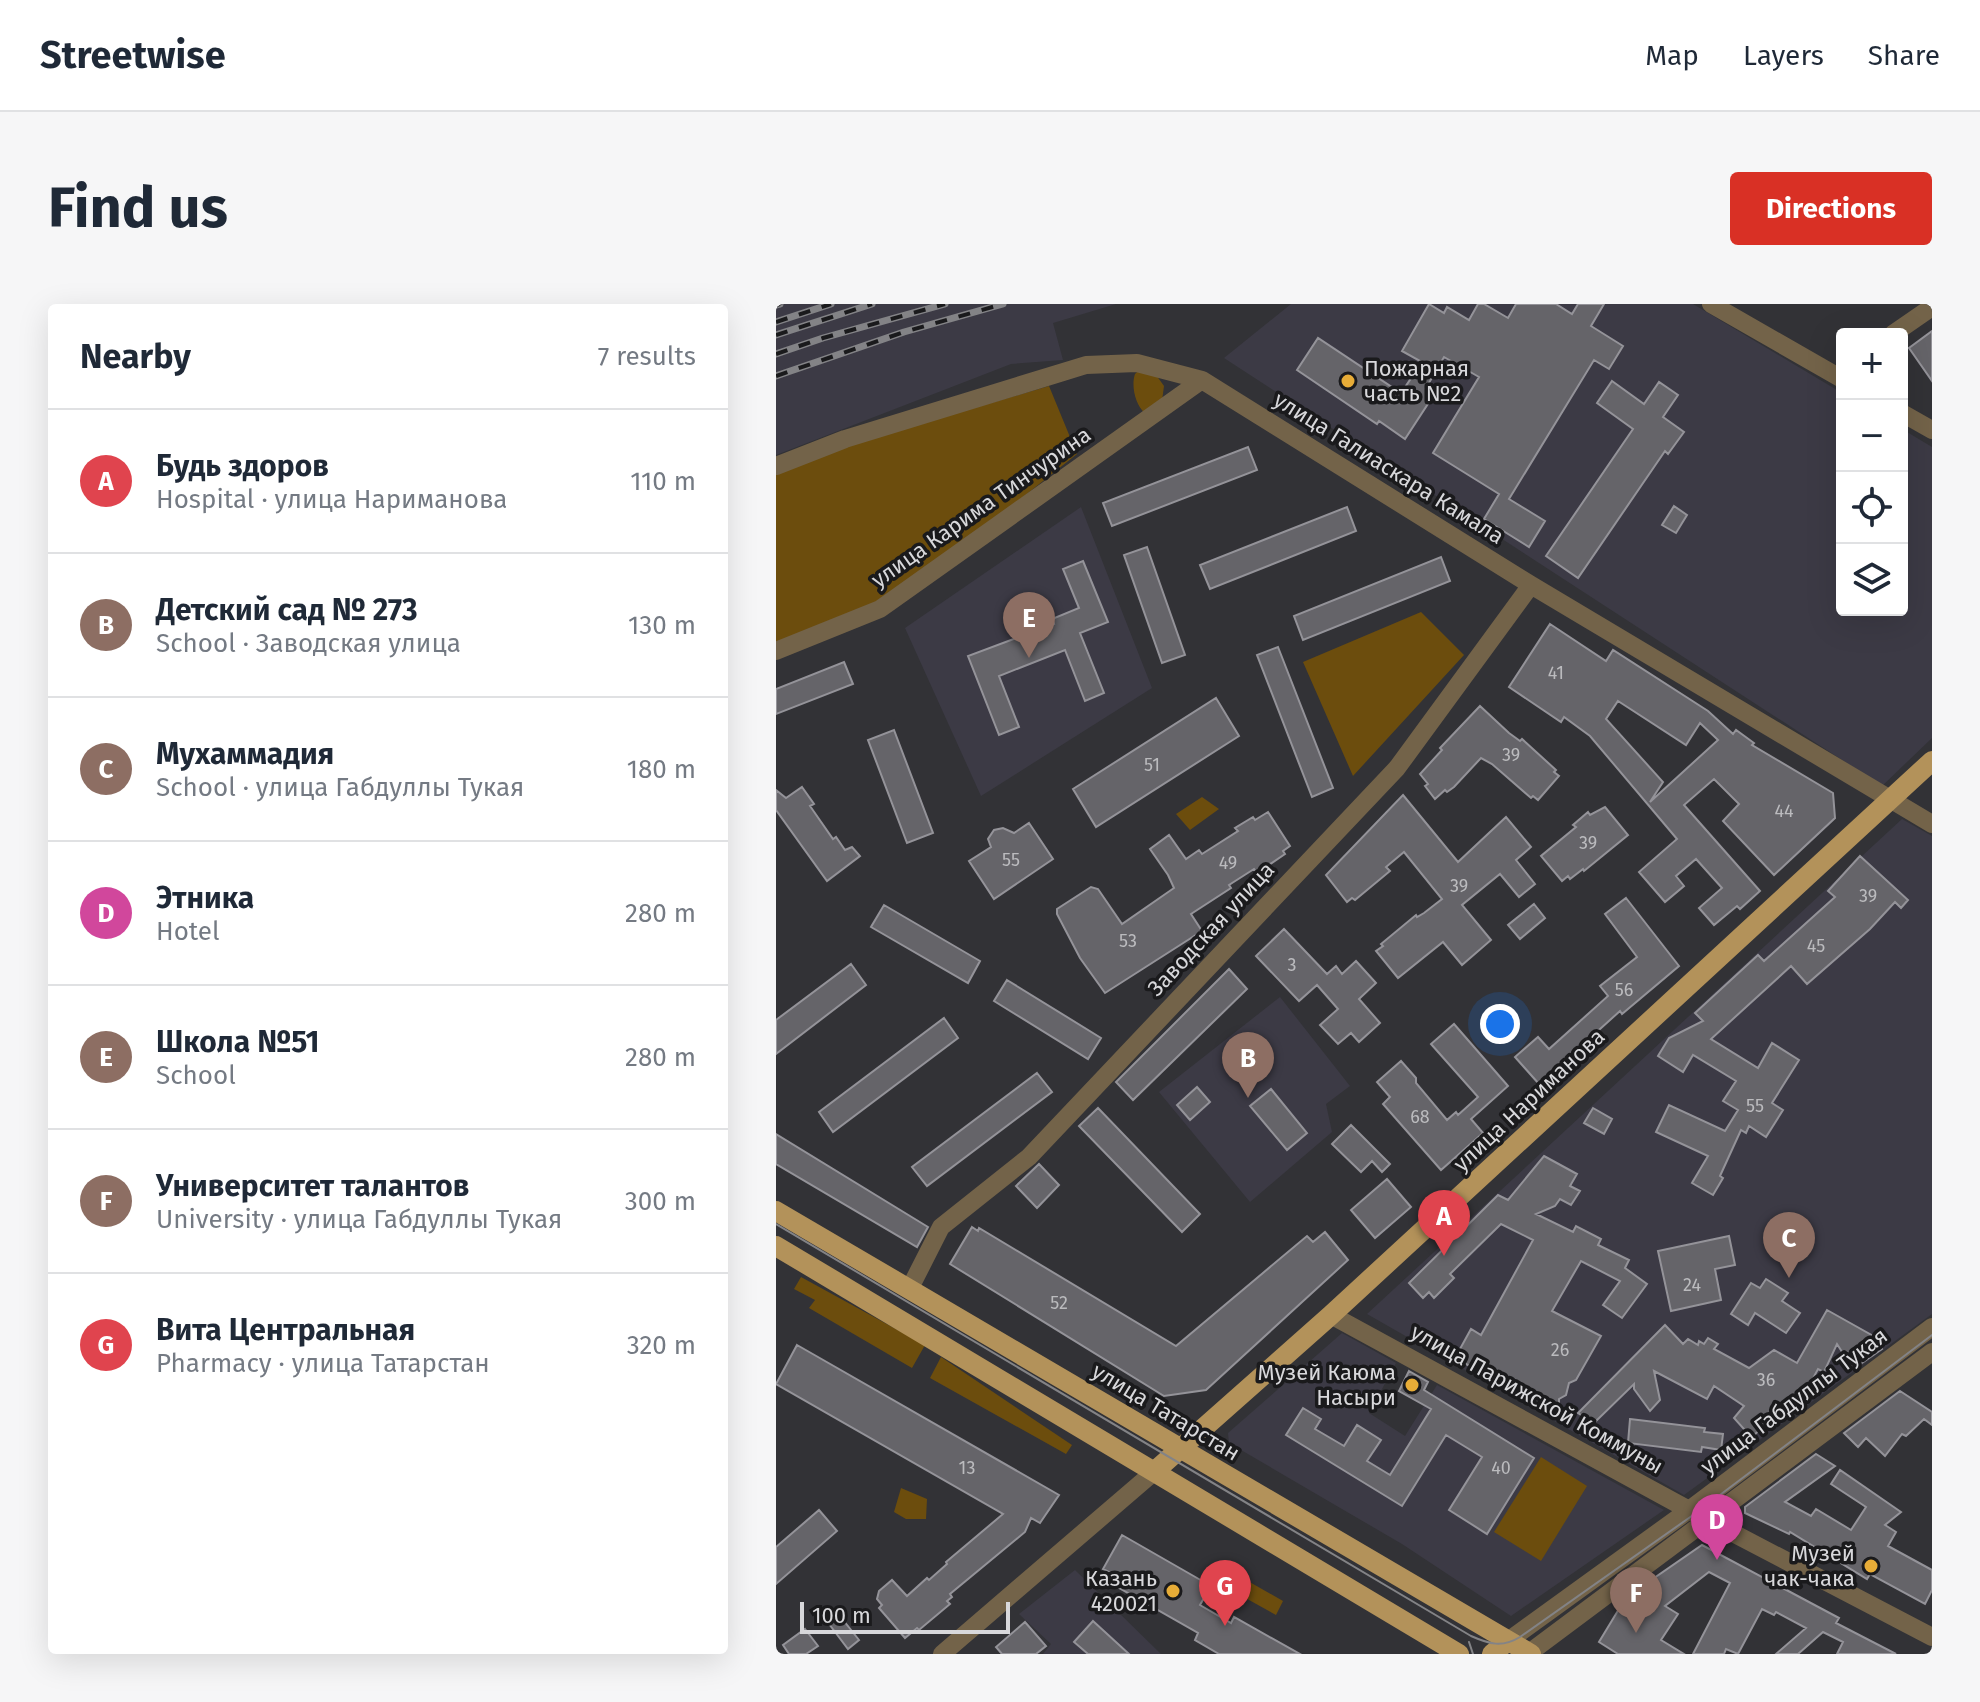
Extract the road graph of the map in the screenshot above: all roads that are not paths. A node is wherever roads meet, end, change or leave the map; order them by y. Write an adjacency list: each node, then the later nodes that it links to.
1 (1711, 304): 4 (street)
2 (1932, 307): 3 (street)
3 (1902, 328)
4 (1836, 372)
5 (1202, 380): 8 (street, улица Галиаскара Камала); 9 (street, улица Галиаскара Камала); 10 (street, улица Карима Тинчурина)
6 (1908, 416): 7 (street)
7 (1932, 430)
8 (776, 466)
9 (1531, 585): 12 (street, улица Галиаскара Камала); 16 (street, Заводская улица)
10 (776, 651)
11 (1932, 761): 12 (main road, улица Нариманова)
12 (1890, 800): 13 (street, улица Галиаскара Камала); 17 (main road, улица Нариманова)
13 (1932, 824)
14 (776, 1211): 16 (main road, улица Татарстан)
15 (776, 1246): 21 (main road)
16 (910, 1288): 20 (main road, улица Татарстан)
17 (1331, 1315): 20 (main road, улица Нариманова); 22 (street, улица Парижской Коммуны)
18 (1932, 1327): 22 (street, улица Габдуллы Тукая)
19 (1932, 1352): 23 (street, улица Габдуллы Тукая)
20 (1179, 1448): 21 (main road, улица Нариманова); 25 (main road, улица Татарстан)
21 (1155, 1471): 26 (street); 27 (main road)
22 (1689, 1510): 23 (street, улица Парижской Коммуны); 25 (street, улица Габдуллы Тукая)
23 (1709, 1520): 24 (street, улица Парижской Коммуны); 28 (street, улица Габдуллы Тукая)
24 (1932, 1637)
25 (1500, 1648): 28 (main road, улица Татарстан)
26 (942, 1654)
27 (1459, 1654)
28 (1529, 1654)

